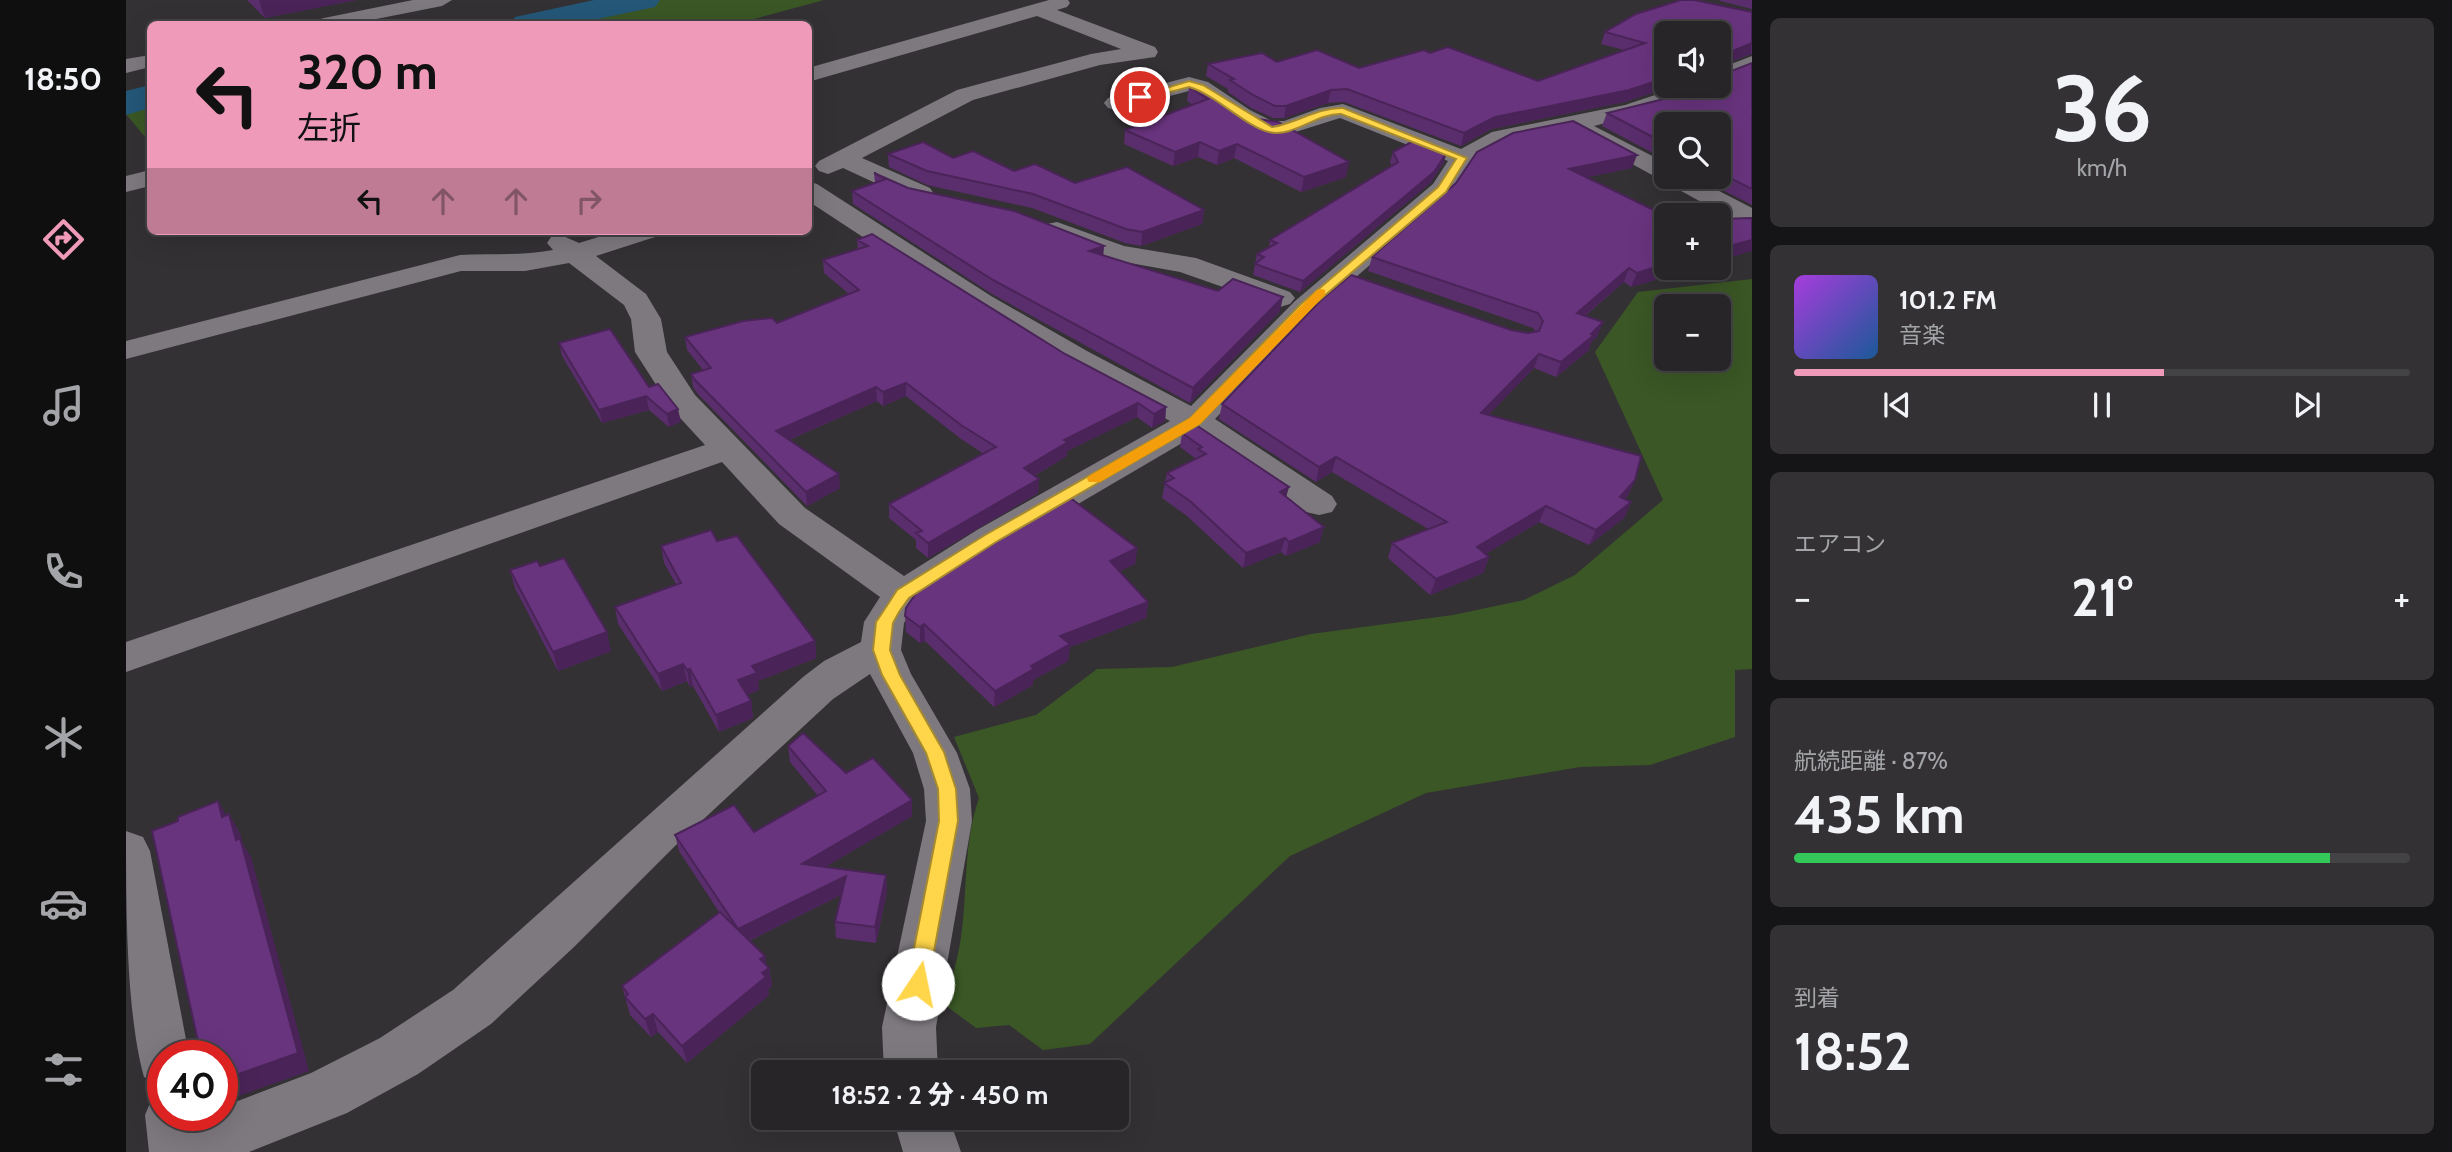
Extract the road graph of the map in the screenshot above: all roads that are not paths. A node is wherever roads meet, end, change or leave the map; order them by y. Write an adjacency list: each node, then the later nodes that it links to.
1 (1069, 0): 3 (street)
2 (436, 1): 4 (street)
3 (1037, 9): 9 (street); 16 (street)
4 (339, 21)
5 (147, 62): 7 (street)
6 (1752, 62): 8 (street)
7 (126, 66)
8 (1731, 72)
9 (812, 74)
10 (1731, 82): 11 (street)
11 (1752, 91)
12 (1673, 98): 14 (street)
13 (1116, 103): 15 (street)
14 (1571, 122): 15 (street); 17 (street)
15 (1462, 158): 29 (street)
16 (843, 159): 18 (street); 23 (street)
17 (1654, 167)
18 (812, 172)
19 (147, 179): 20 (street)
20 (126, 184)
21 (1696, 189): 24 (street)
22 (812, 192): 31 (street)
23 (944, 199)
24 (1752, 219)
25 (1034, 221): 29 (street)
26 (553, 235): 28 (street)
27 (632, 235): 28 (street)
28 (573, 253): 30 (street); 32 (street)
29 (1305, 307): 31 (street)
30 (126, 350)
31 (1195, 421): 33 (street); 34 (street)
32 (729, 448): 34 (street); 36 (street)
33 (1319, 504)
34 (903, 594): 35 (street)
35 (881, 650): 39 (street); 42 (street)
36 (126, 657)
37 (126, 851): 38 (street)
38 (160, 1040)
39 (910, 1060)
40 (925, 1130): 43 (street)
41 (175, 1131): 42 (street)
42 (178, 1152)
43 (932, 1152)

